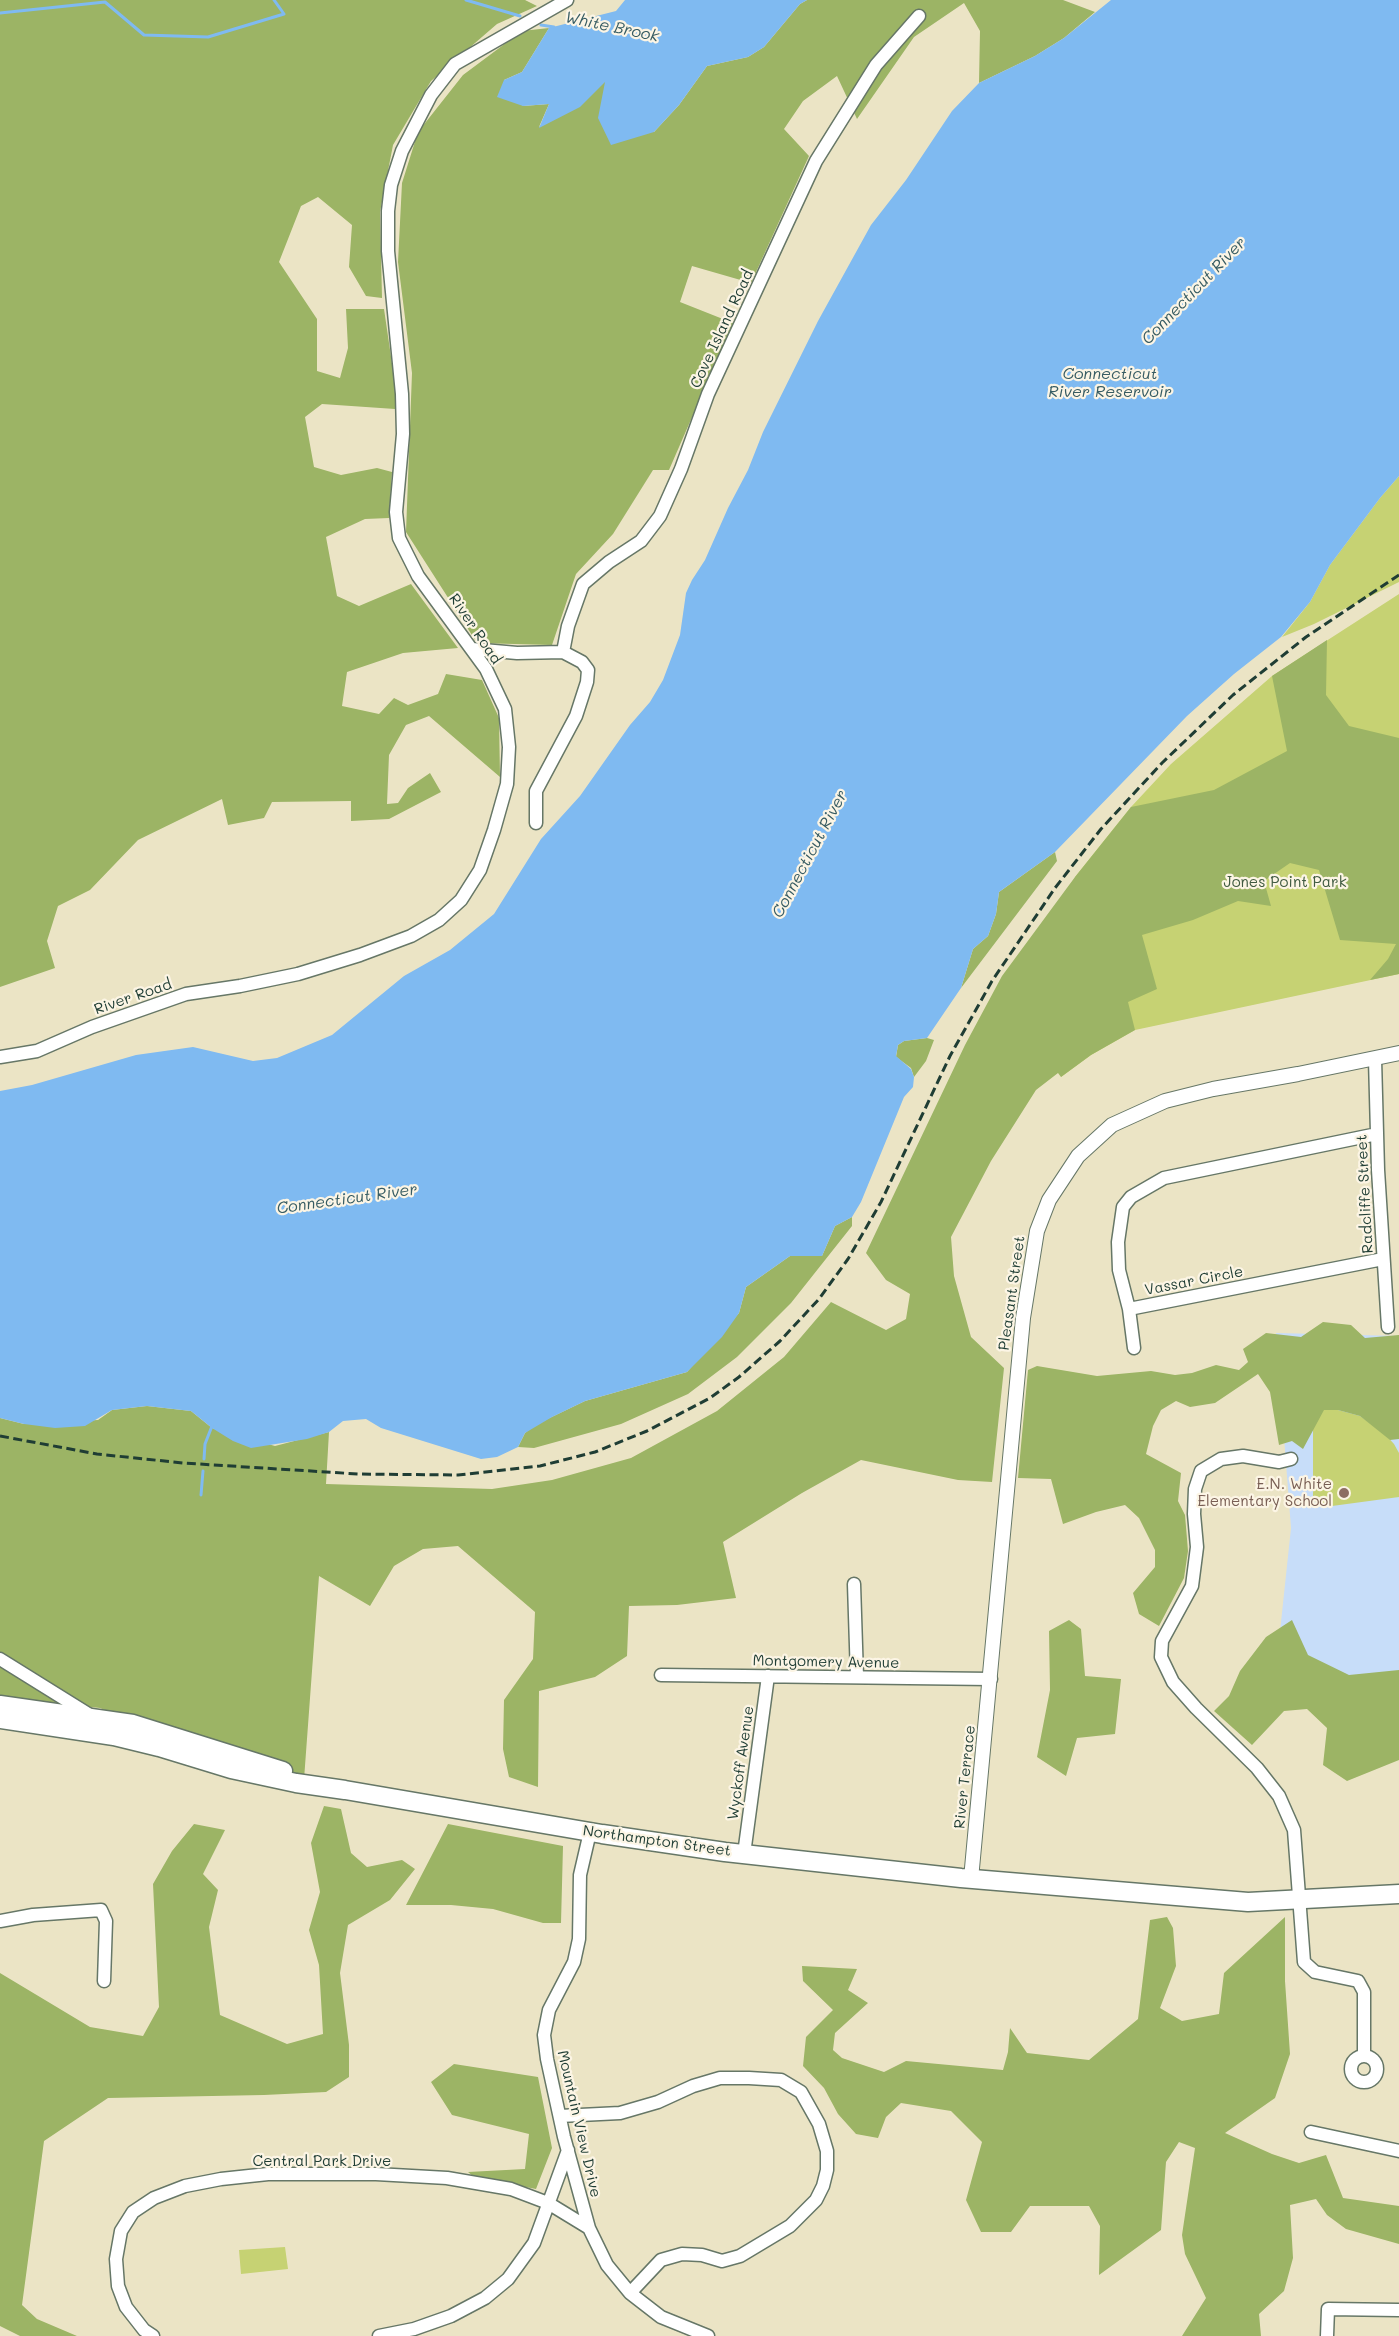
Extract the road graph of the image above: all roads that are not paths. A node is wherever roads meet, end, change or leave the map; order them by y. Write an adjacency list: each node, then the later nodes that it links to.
1 (567, 0): 3 (street, River Road)
2 (919, 16): 4 (street, Cove Island Road)
3 (472, 649): 4 (street); 7 (street, River Road)
4 (563, 652): 5 (street)
5 (537, 823)
6 (1399, 1053): 8 (street, Pleasant Street)
7 (0, 1058)
8 (1375, 1059): 9 (street, Radcliffe Street); 20 (street, Pleasant Street)
9 (1377, 1134): 10 (street, Radcliffe Street); 11 (street, Vassar Circle)
10 (1383, 1259): 11 (street, Vassar Circle); 12 (street, Radcliffe Street)
11 (1129, 1309): 13 (street)
12 (1388, 1327)
13 (1134, 1348)
14 (1291, 1459): 29 (street)
15 (854, 1584): 19 (street)
16 (0, 1659): 22 (street)
17 (661, 1675): 18 (street, Montgomery Avenue)
18 (768, 1676): 19 (street, Montgomery Avenue); 26 (street, Wyckoff Avenue)
19 (857, 1677): 20 (street, Montgomery Avenue)
20 (991, 1679): 27 (street, River Terrace)
21 (0, 1705): 22 (main road)
22 (94, 1717): 24 (main road)
23 (0, 1719): 24 (main road)
24 (345, 1790): 25 (main road, Northampton Street)
25 (590, 1832): 26 (main road, Northampton Street); 33 (street, Mountain View Drive)
26 (744, 1854): 27 (main road, Northampton Street)
27 (971, 1879): 29 (main road, Northampton Street)
28 (1399, 1894): 29 (main road, Northampton Street)
29 (1301, 1900): 32 (street)
30 (0, 1921): 31 (street)
31 (104, 1981)
32 (1364, 2056)
33 (560, 2116): 35 (street, Mountain View Drive); 39 (street)
34 (1311, 2132): 36 (street)
35 (568, 2150): 37 (street); 38 (street, Mountain View Drive)
36 (1399, 2151)
37 (548, 2204): 38 (street, Central Park Drive); 41 (street, Central Park Drive); 42 (street)
38 (589, 2228): 39 (street, Mountain View Drive)
39 (630, 2293): 43 (street, Mountain View Drive)
40 (1399, 2310): 44 (street)
41 (153, 2336)
42 (379, 2336)
43 (708, 2336)
44 (1327, 2336)

